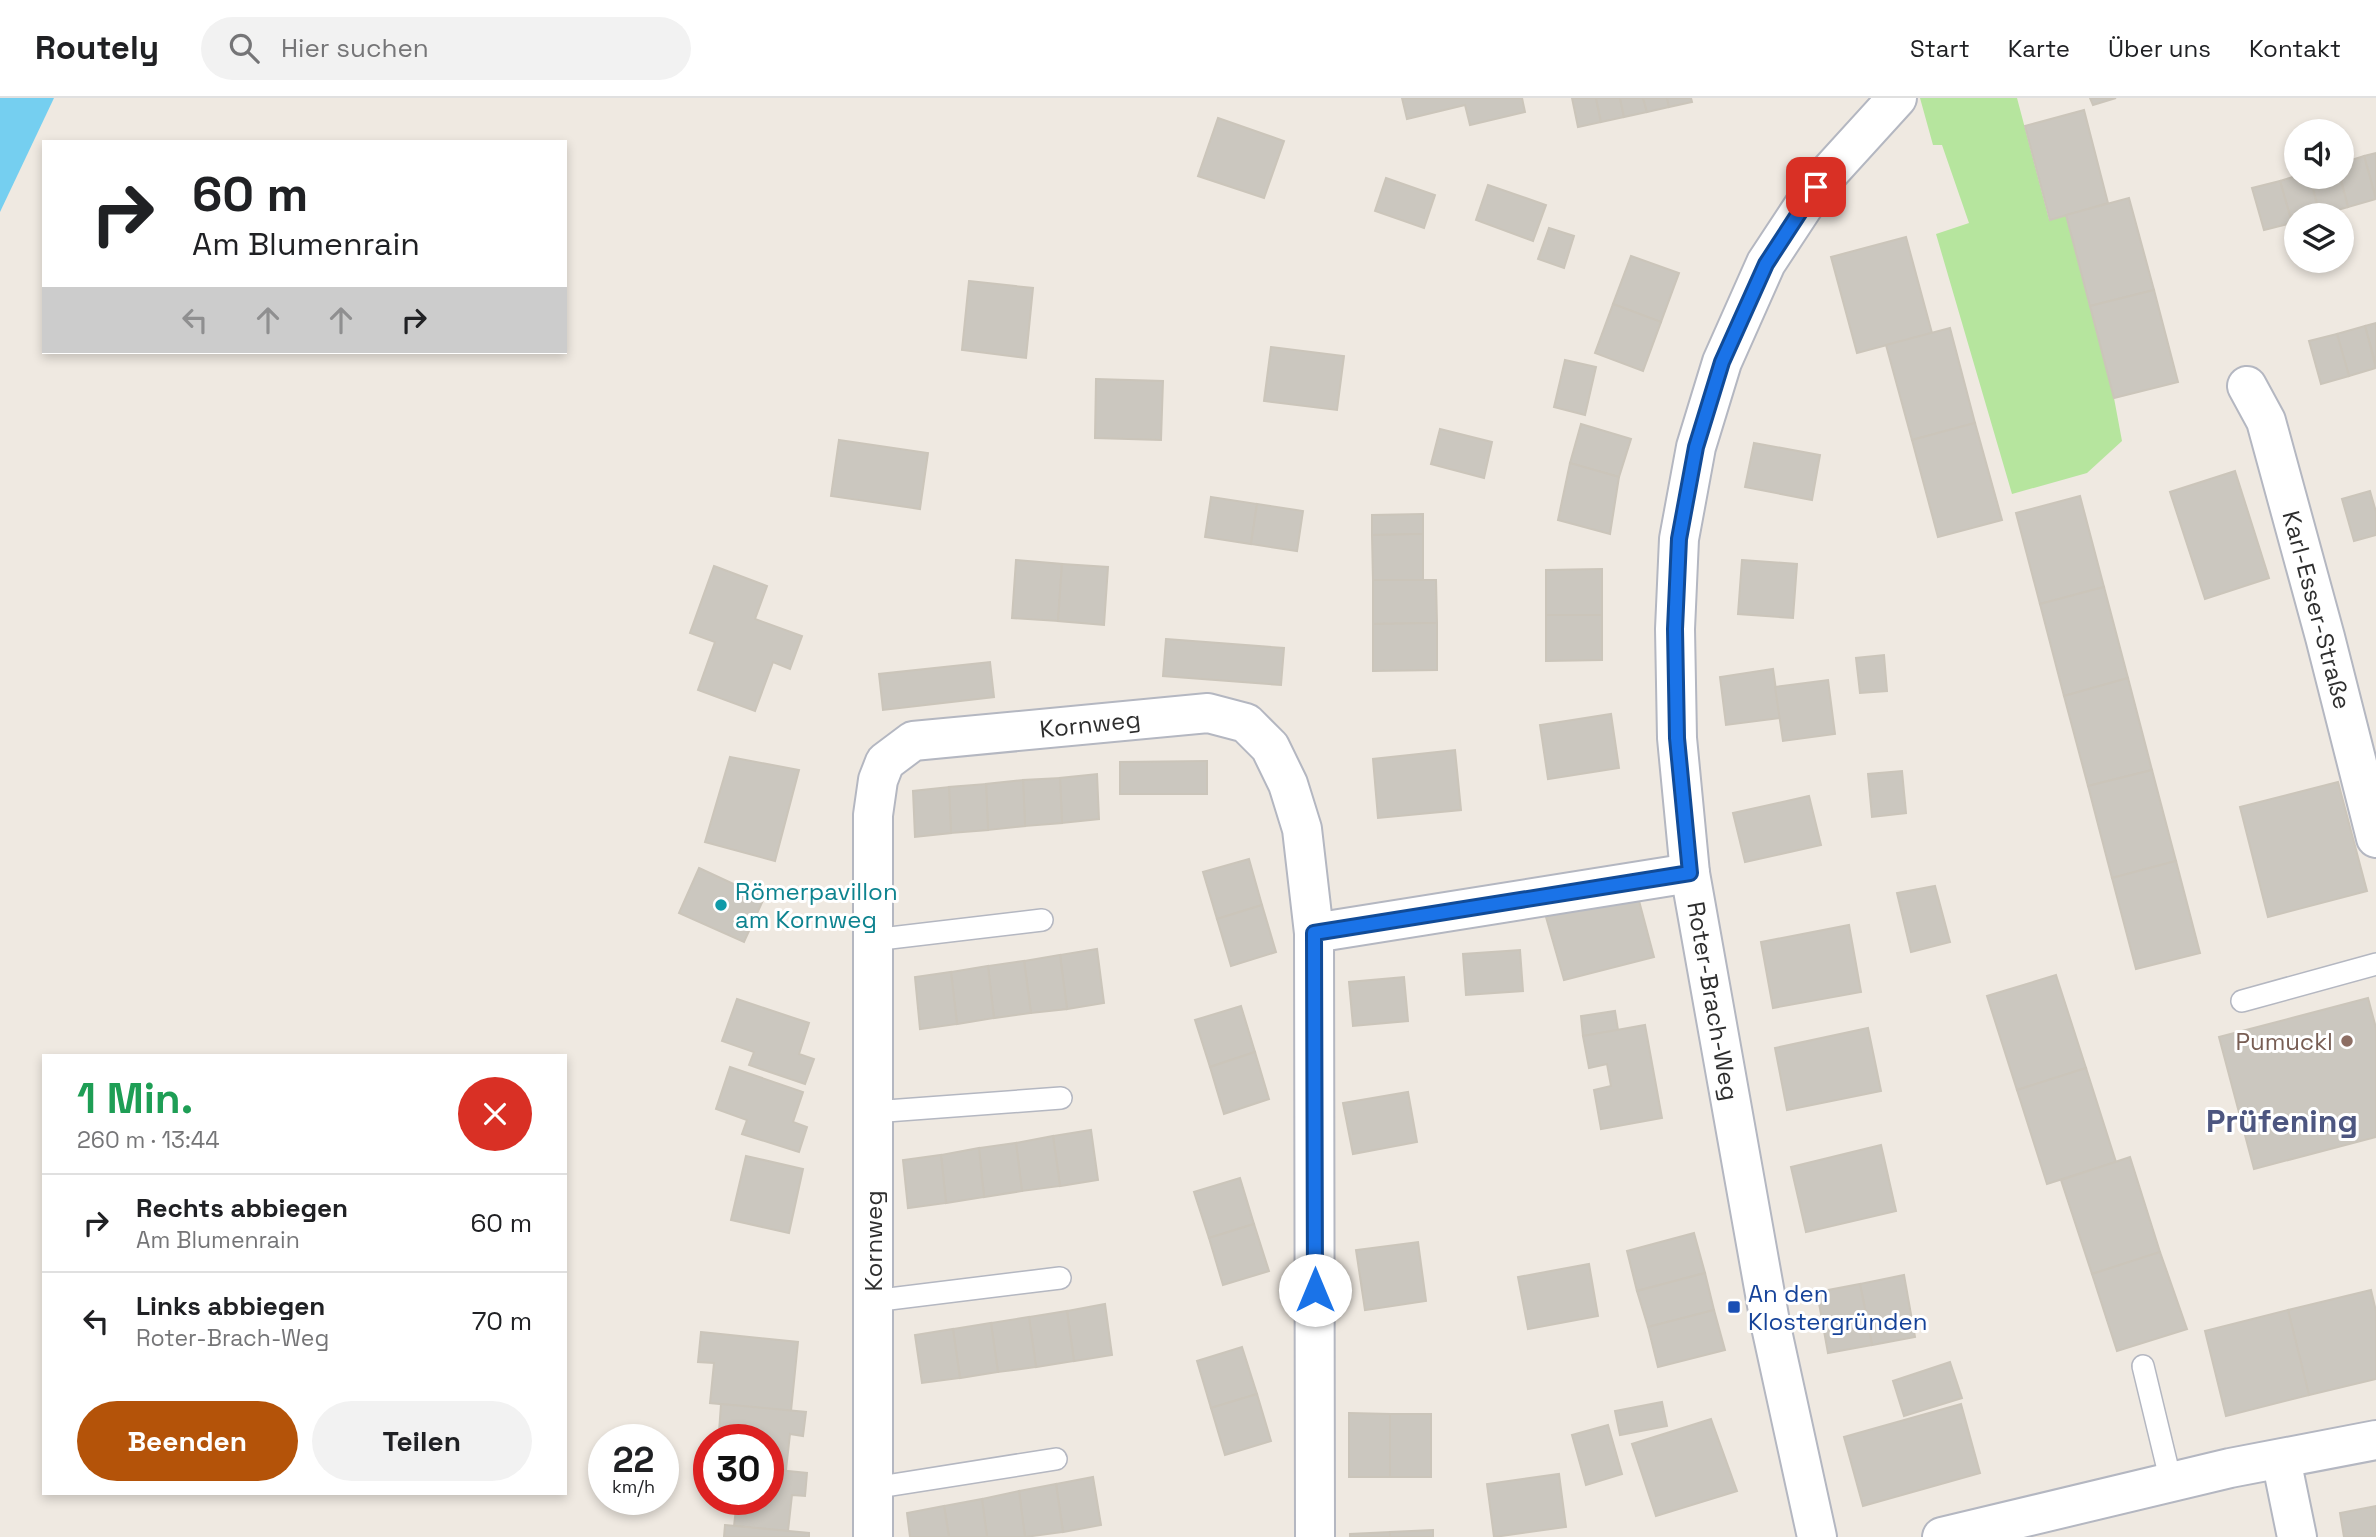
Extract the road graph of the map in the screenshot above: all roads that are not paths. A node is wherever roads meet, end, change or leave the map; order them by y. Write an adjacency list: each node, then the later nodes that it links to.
1 (1897, 98): 4 (street, Roter-Brach-Weg)
2 (2247, 386): 3 (street, Karl-Esser-Straße)
3 (2376, 838)
4 (1690, 873): 6 (street); 22 (street, Roter-Brach-Weg)
5 (1042, 920): 7 (lane)
6 (1314, 933): 7 (street, Kornweg); 21 (street, Kornweg)
7 (873, 940): 11 (street, Kornweg)
8 (2376, 964): 9 (lane)
9 (2242, 1000)
10 (1062, 1098): 11 (lane)
11 (873, 1112): 13 (street, Kornweg)
12 (1060, 1278): 13 (lane)
13 (873, 1301): 19 (street, Kornweg)
14 (2143, 1366): 18 (lane)
15 (2376, 1440): 17 (street)
16 (1056, 1459): 19 (lane)
17 (2281, 1459): 18 (street); 24 (street)
18 (2171, 1482): 23 (street)
19 (873, 1488): 20 (street, Kornweg)
20 (873, 1537)
21 (1315, 1537)
22 (1817, 1537)
23 (1942, 1537)
24 (2297, 1537)

